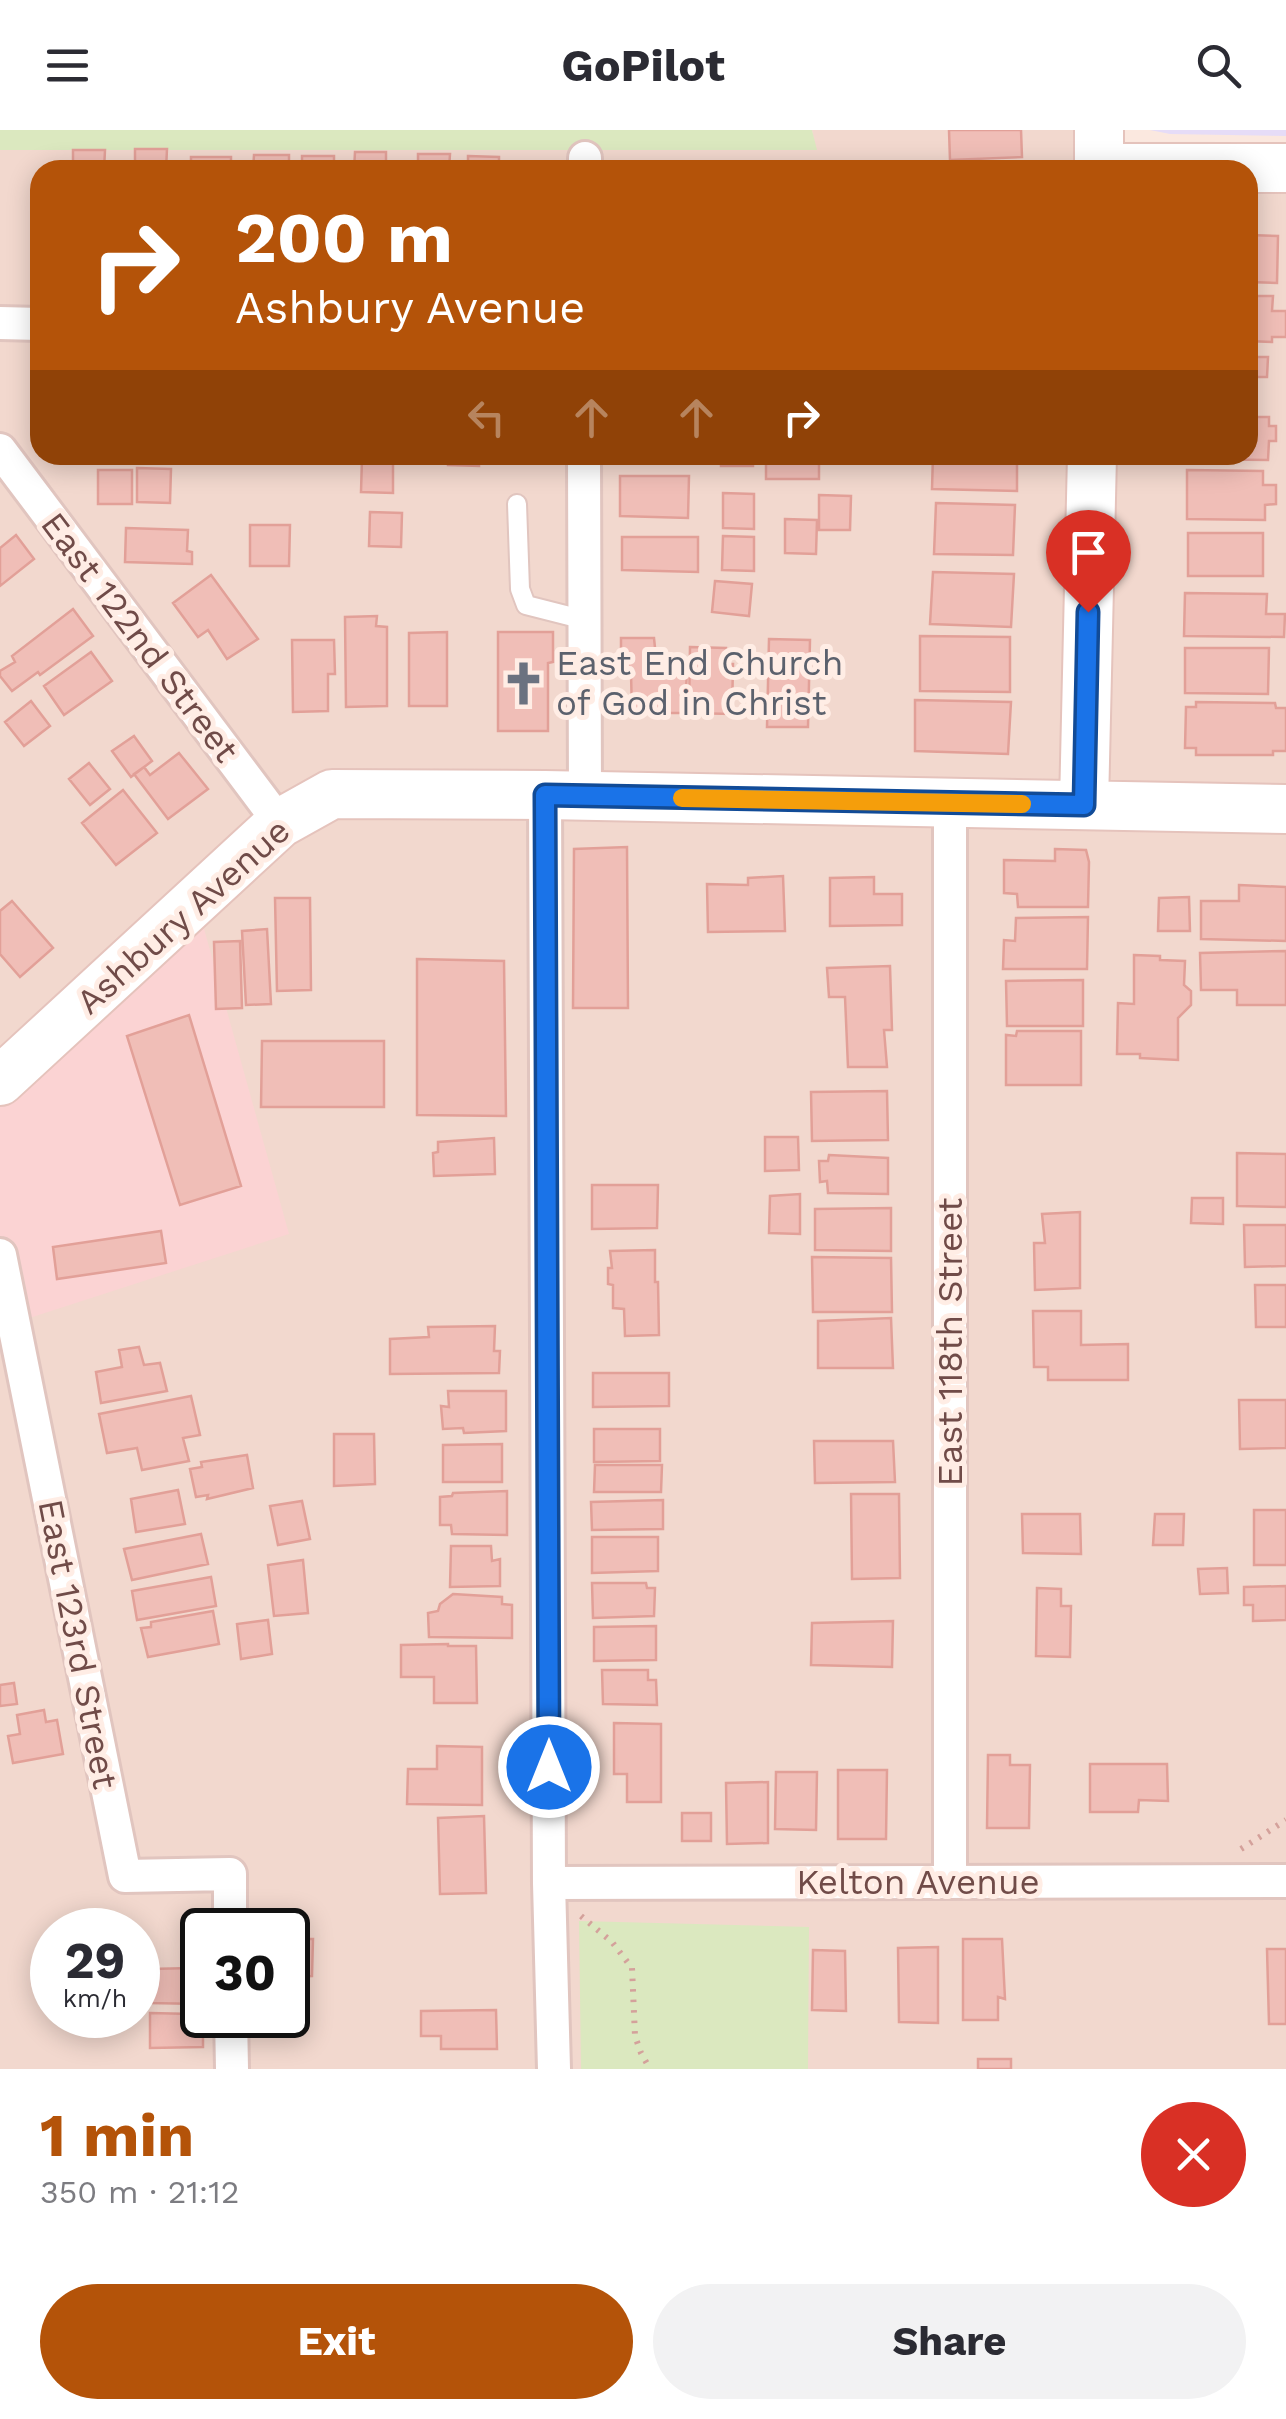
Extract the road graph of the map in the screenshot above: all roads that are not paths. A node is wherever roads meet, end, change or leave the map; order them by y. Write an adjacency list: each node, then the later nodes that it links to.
1 (1099, 156): 2 (street)
2 (1161, 160)
3 (1258, 166): 4 (street)
4 (1286, 168)
5 (0, 324): 6 (street)
6 (30, 324)
7 (0, 450): 16 (street, East 122nd Street)
8 (584, 465): 11 (street)
9 (1092, 465): 14 (street)
10 (517, 504): 11 (lane)
11 (585, 620): 12 (street)
12 (565, 795): 13 (street, Ashbury Avenue); 16 (street, Ashbury Avenue); 21 (street)
13 (950, 803): 14 (street, Ashbury Avenue); 20 (street, East 118th Street)
14 (1084, 805): 15 (street, Ashbury Avenue)
15 (1286, 808)
16 (280, 824): 17 (street, Ashbury Avenue)
17 (0, 1081)
18 (0, 1255): 22 (street, East 123rd Street)
19 (1286, 1881): 20 (street, Kelton Avenue)
20 (950, 1882): 21 (street, Kelton Avenue)
21 (550, 1883): 25 (street)
22 (230, 1908)
23 (232, 2038): 24 (street)
24 (232, 2069)
25 (554, 2069)

